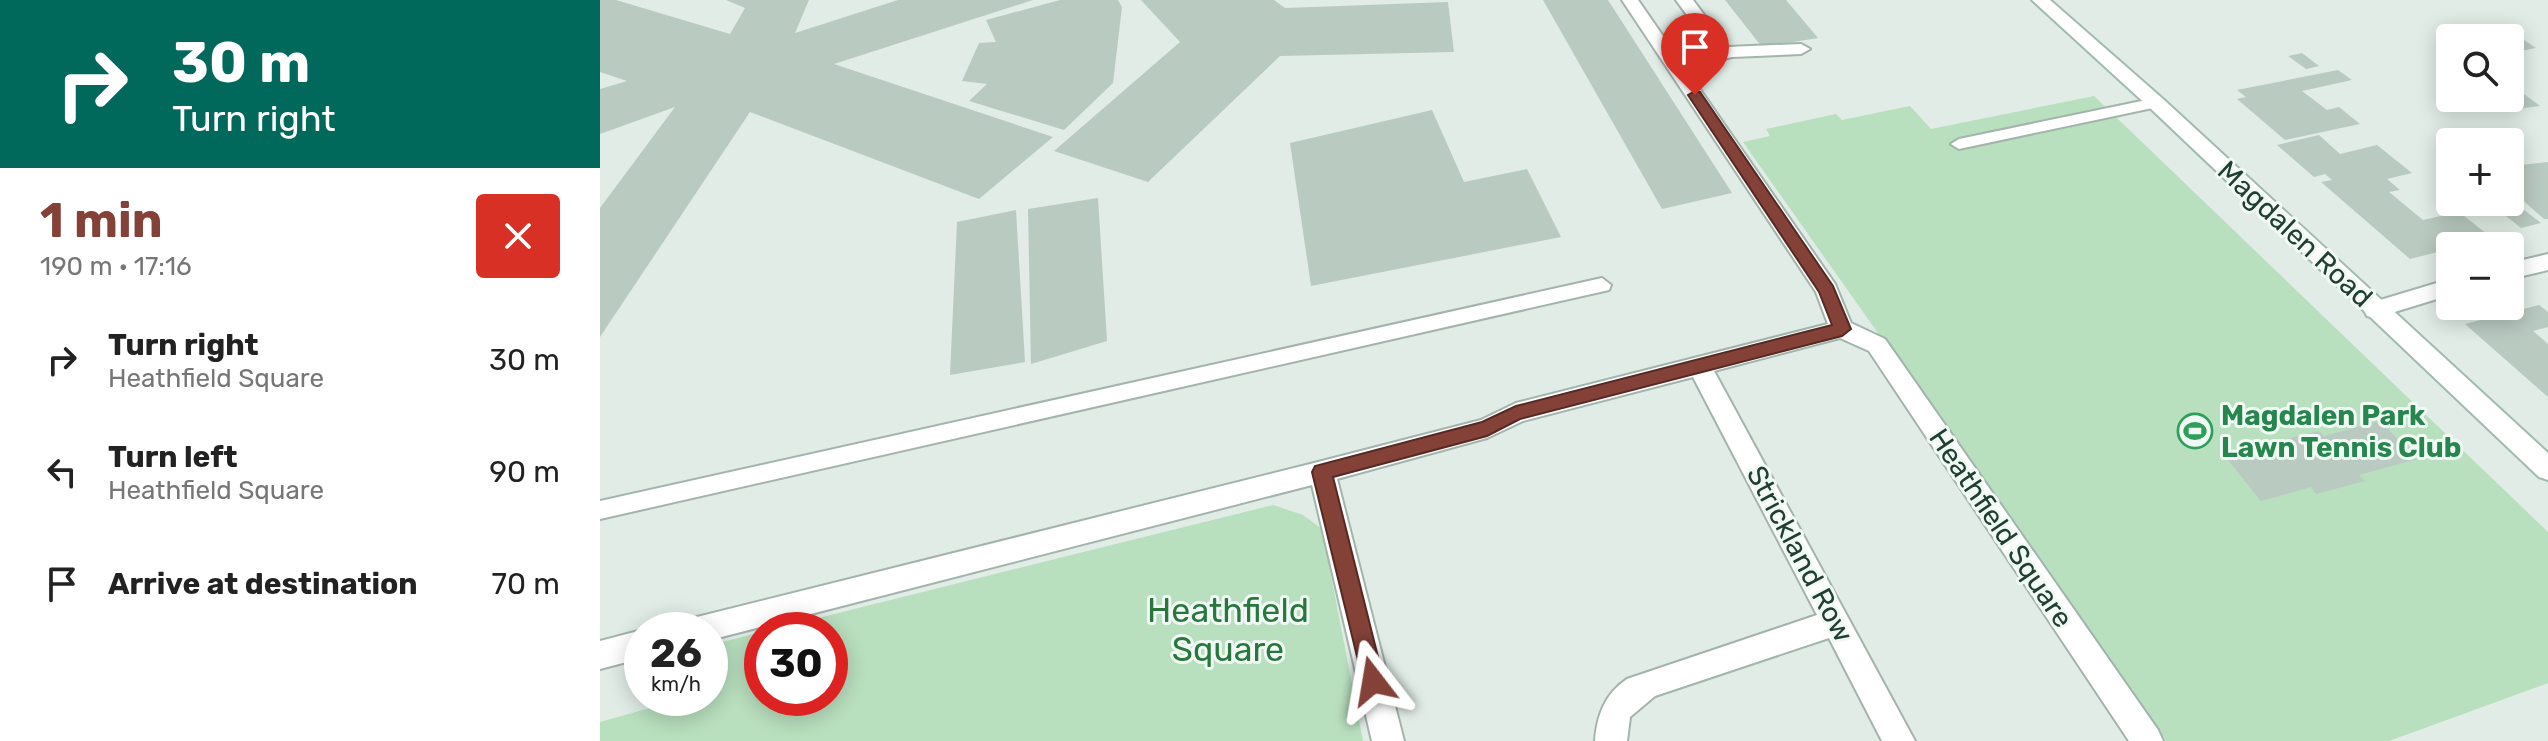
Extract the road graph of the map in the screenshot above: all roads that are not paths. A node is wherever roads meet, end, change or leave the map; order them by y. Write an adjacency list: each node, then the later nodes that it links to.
1 (1630, 0): 14 (street)
2 (1684, 0): 5 (street)
3 (2040, 0): 7 (street, Magdalen Road)
4 (1801, 49): 5 (street)
5 (1724, 54): 6 (street)
6 (1693, 61)
7 (2156, 103): 8 (lane); 13 (street, Magdalen Road)
8 (1959, 144)
9 (2548, 262): 10 (street)
10 (2524, 268)
11 (1602, 285): 18 (lane)
12 (2436, 291): 13 (street)
13 (2375, 310): 16 (street, Magdalen Road)
14 (1842, 329): 15 (street); 26 (street, Heathfield Square)
15 (1700, 367): 17 (street); 20 (street, Strickland Row)
16 (2548, 469)
17 (1322, 472): 19 (street); 23 (street)
18 (600, 510)
19 (728, 622)
20 (1836, 622): 24 (street); 25 (street, Strickland Row)
21 (624, 649): 22 (street)
22 (600, 655)
23 (1388, 741)
24 (1611, 741)
25 (1899, 741)
26 (2147, 741)

